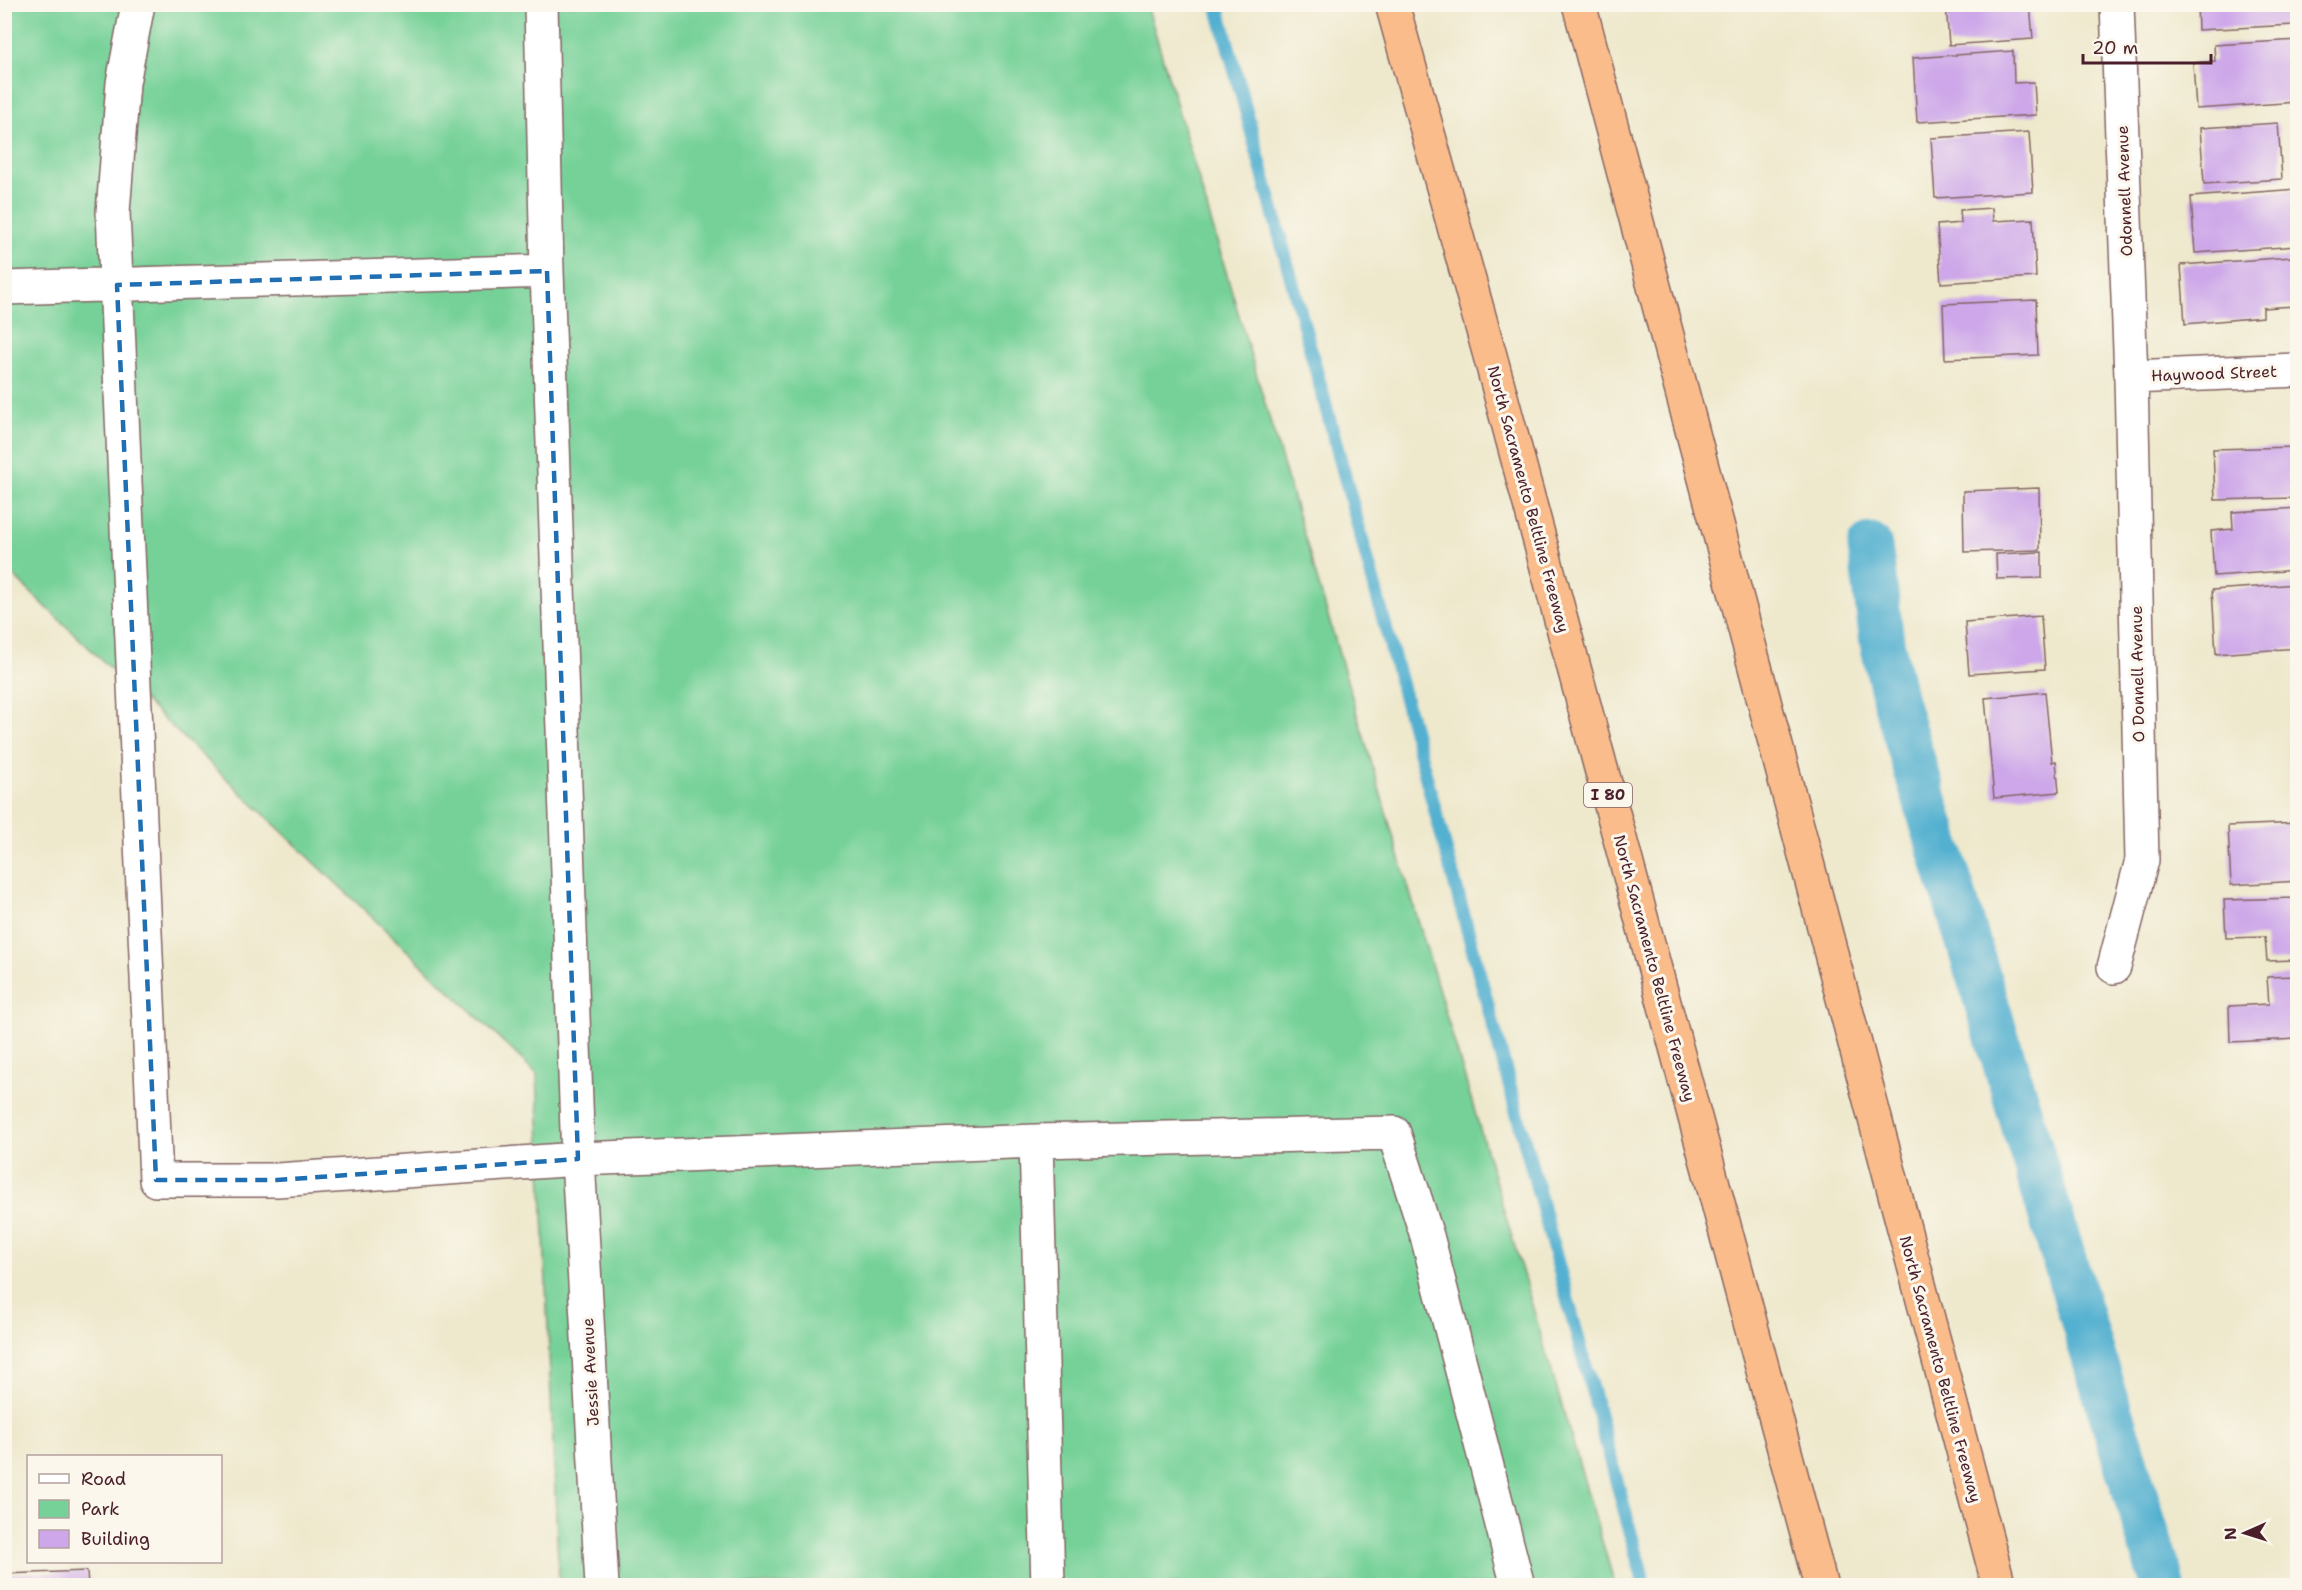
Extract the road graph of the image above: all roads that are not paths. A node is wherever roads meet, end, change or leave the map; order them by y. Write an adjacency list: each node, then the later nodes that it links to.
1 (138, 4): 7 (street)
2 (541, 4): 6 (street, Jessie Avenue)
3 (1392, 4): 17 (highway, North Sacramento Beltline Freeway / I 80)
4 (1579, 4): 18 (highway, North Sacramento Beltline Freeway)
5 (2117, 4): 10 (street, Odonnell Avenue)
6 (547, 271): 7 (street); 13 (street, Jessie Avenue)
7 (117, 285): 8 (street); 13 (street)
8 (4, 288)
9 (2298, 370): 10 (street, Haywood Street)
10 (2131, 377): 11 (street, O Donnell Avenue)
11 (2114, 967)
12 (1036, 1141): 13 (street); 15 (street); 16 (street)
13 (578, 1159): 14 (street, Jessie Avenue)
14 (602, 1586)
15 (1048, 1586)
16 (1518, 1586)
17 (1821, 1586)
18 (1999, 1586)

